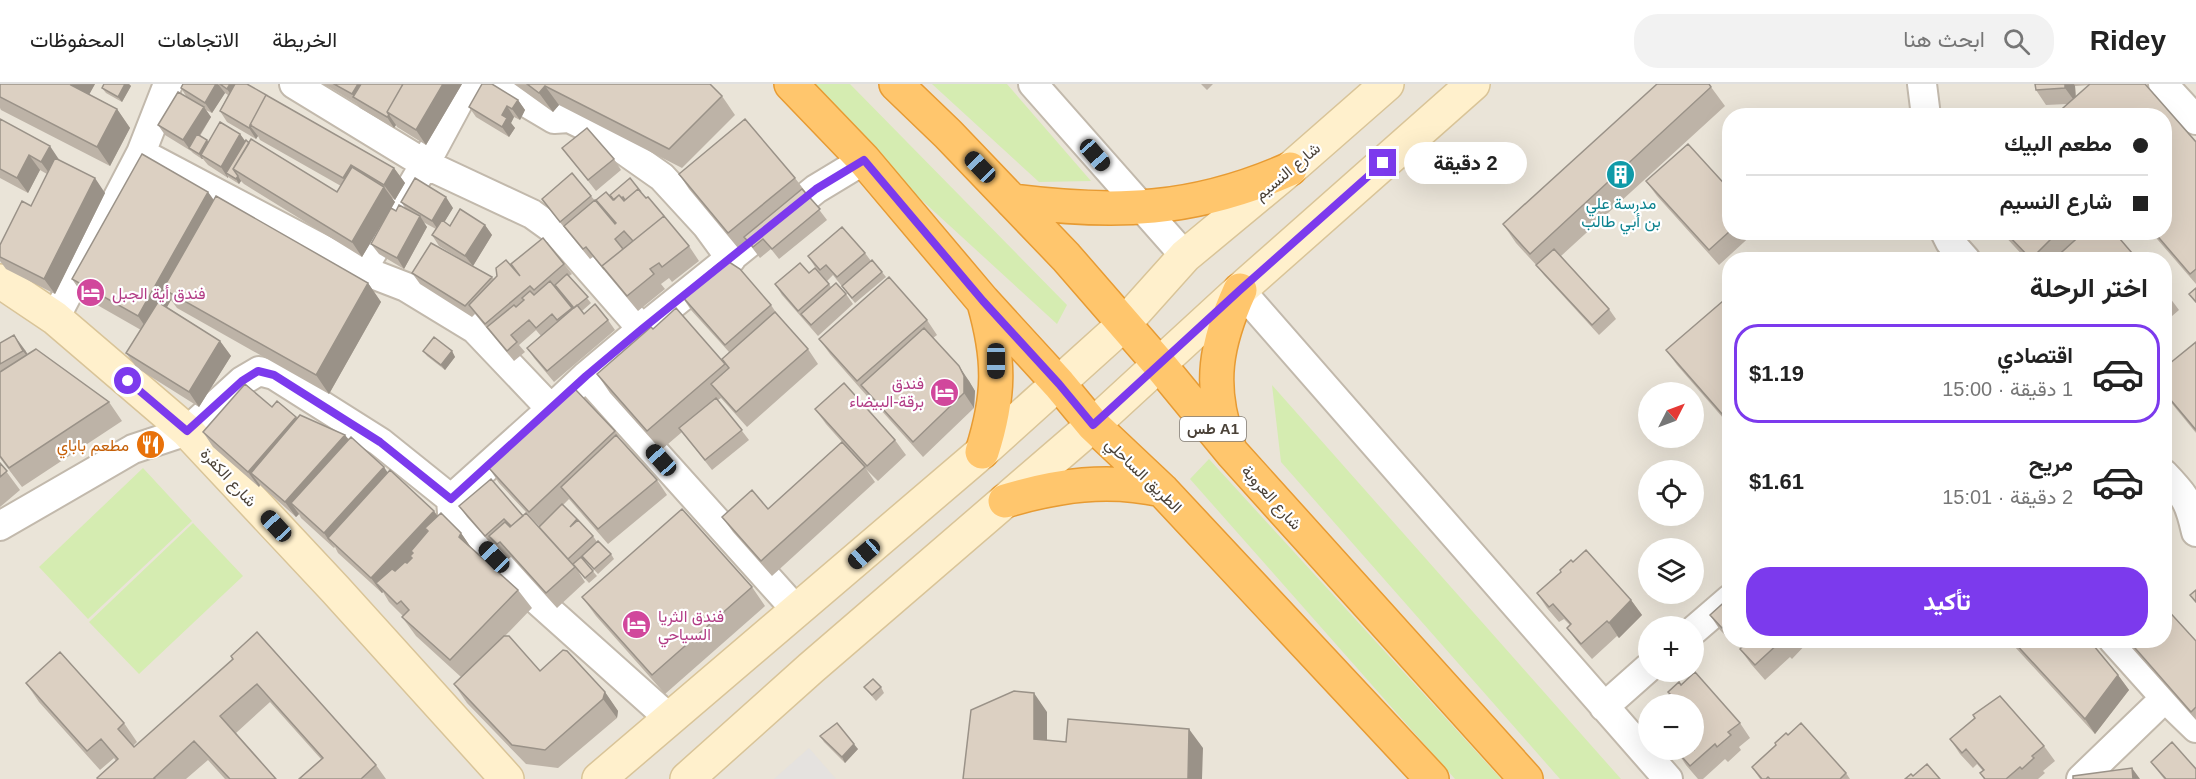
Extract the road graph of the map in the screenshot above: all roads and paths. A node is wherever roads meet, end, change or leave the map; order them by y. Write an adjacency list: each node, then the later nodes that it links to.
1 (168, 84): 14 (street)
2 (294, 84): 16 (street)
3 (468, 84): 16 (street)
4 (500, 84): 23 (street)
5 (791, 84): 15 (highway, الطريق الساحلي)
6 (896, 84): 18 (highway, شارع العروبة / طس A1)
7 (1033, 84): 19 (street)
8 (1387, 84): 17 (street, شارع النسيم)
9 (1473, 84): 26 (street)
10 (1922, 84): 12 (street)
11 (2163, 84): 13 (street)
12 (1925, 108)
13 (2196, 120)
14 (141, 153): 24 (street); 28 (street)
15 (864, 160): 23 (street); 27 (highway, الطريق الساحلي)
16 (425, 164): 24 (street); 30 (street)
17 (1290, 169): 19 (highway); 22 (street, شارع النسيم)
18 (1012, 201): 19 (highway); 29 (highway, شارع العروبة / طس A1)
19 (1141, 208): 22 (street)
20 (1949, 240): 21 (street)
21 (1959, 252)
22 (1185, 256): 29 (street, شارع النسيم)
23 (731, 259): 30 (street)
24 (362, 270): 34 (street)
25 (0, 281): 28 (street, شارع الكفرة)
26 (1240, 290): 31 (street); 38 (highway); 51 (street)
27 (983, 301): 33 (highway, الطريق الساحلي); 37 (highway)
28 (55, 318): 36 (street, شارع الكفرة)
29 (1124, 324): 31 (highway, شارع العروبة / طس A1); 33 (street, شارع النسيم)
30 (642, 329): 32 (street)
31 (1159, 364): 35 (street); 38 (highway, شارع العروبة / طس A1)
32 (586, 376): 34 (street); 46 (street)
33 (1059, 384): 35 (highway, الطريق الساحلي); 37 (street, شارع النسيم)
34 (551, 409): 41 (street)
35 (1093, 425): 40 (highway, الطريق الساحلي); 42 (street)
36 (187, 431): 41 (street); 43 (street); 54 (street, شارع الكفرة)
37 (982, 452): 46 (street, شارع النسيم)
38 (1233, 454): 58 (highway, شارع العروبة / طس A1)
39 (2172, 482): 44 (street)
40 (1162, 490): 42 (highway); 57 (highway, الطريق الساحلي)
41 (451, 499): 52 (street)
42 (1005, 501): 56 (street)
43 (0, 526)
44 (2196, 532)
45 (1722, 606): 47 (street)
46 (796, 611): 52 (street, شارع النسيم)
47 (1704, 621)
48 (2121, 648): 50 (street)
49 (1638, 678): 51 (street)
50 (2165, 698): 53 (street); 60 (street)
51 (1604, 707): 59 (street)
52 (670, 719): 55 (street, شارع النسيم)
53 (2196, 728)
54 (507, 779)
55 (599, 779)
56 (687, 779)
57 (1432, 779)
58 (1526, 779)
59 (1668, 779)
60 (2081, 779)

